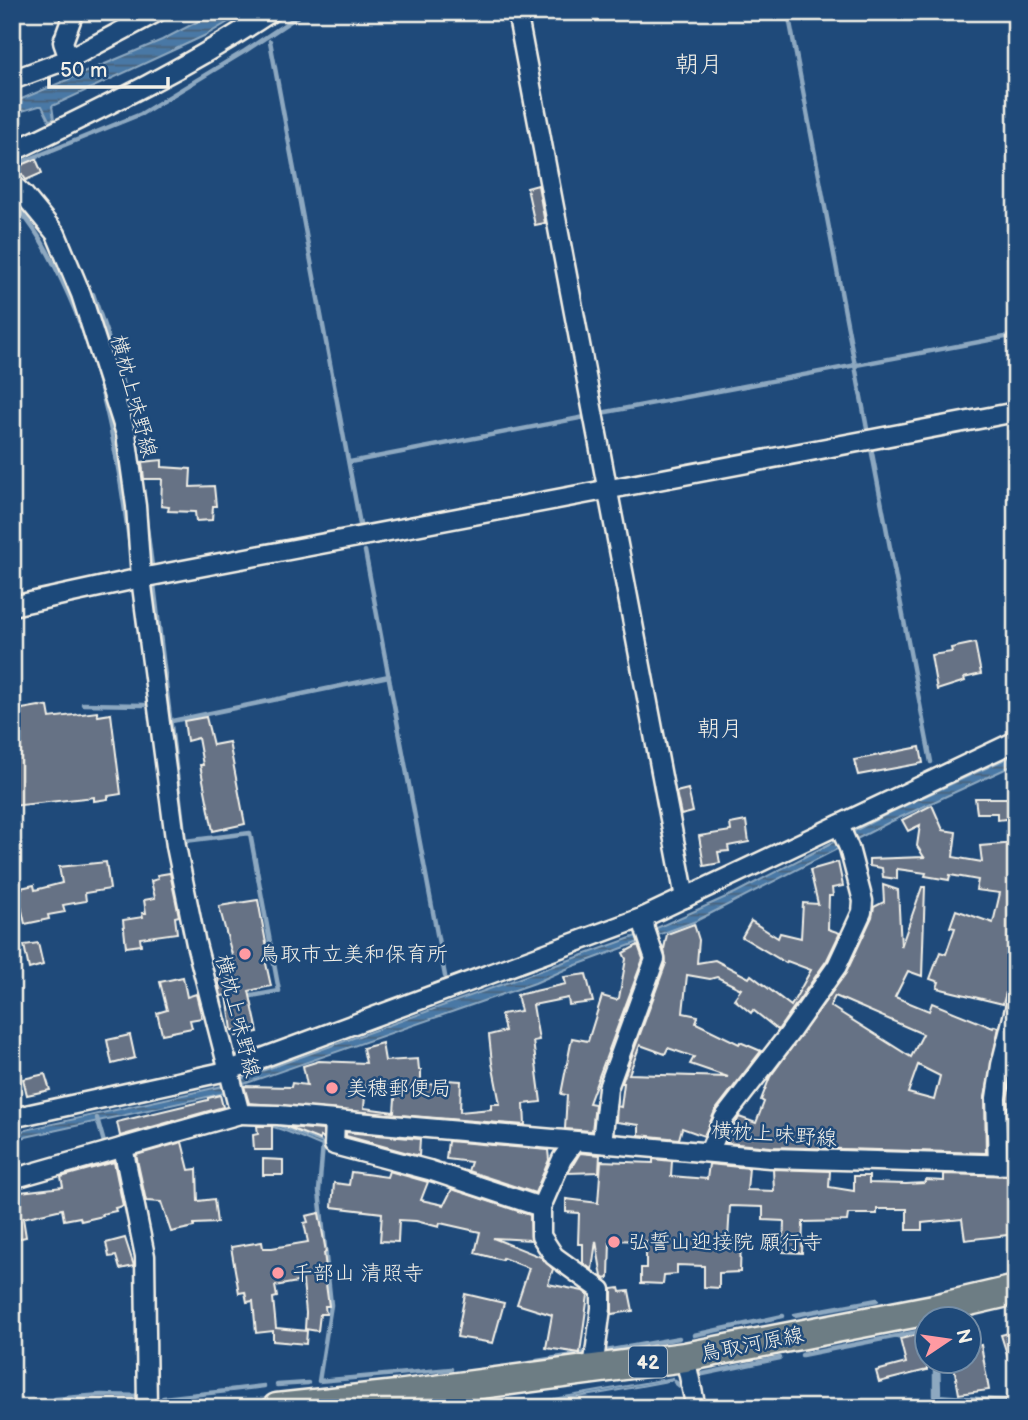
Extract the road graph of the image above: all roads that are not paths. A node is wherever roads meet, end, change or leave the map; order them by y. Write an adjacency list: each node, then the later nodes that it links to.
1 (74, 12): 5 (street)
2 (157, 12): 5 (street)
3 (271, 12): 7 (street)
4 (517, 12): 10 (street)
5 (69, 59): 6 (street)
6 (12, 80)
7 (12, 152)
8 (12, 184): 11 (street, 横枕上味野線)
9 (1016, 412): 10 (street)
10 (607, 488): 11 (street); 15 (street)
11 (141, 578): 12 (street); 18 (street, 横枕上味野線)
12 (12, 606)
13 (1016, 741): 14 (street)
14 (839, 825): 15 (street); 25 (street)
15 (685, 898): 16 (street)
16 (644, 917): 18 (street); 23 (street)
17 (1016, 1005): 26 (street)
18 (227, 1071): 19 (street, 横枕上味野線); 20 (street)
19 (240, 1114): 21 (street, 横枕上味野線); 24 (street)
20 (12, 1118)
21 (335, 1120): 22 (street, 横枕上味野線); 28 (street)
22 (575, 1141): 23 (street, 横枕上味野線); 28 (street)
23 (602, 1143): 25 (street, 横枕上味野線)
24 (123, 1147): 27 (street); 32 (street)
25 (709, 1152): 26 (street, 横枕上味野線)
26 (1007, 1165)
27 (12, 1180)
28 (541, 1207): 31 (street)
29 (1016, 1290): 30 (main road, 鳥取河原線 / 42)
30 (685, 1357): 31 (main road, 鳥取河原線 / 42); 34 (street)
31 (593, 1369): 33 (main road, 鳥取河原線 / 42)
32 (147, 1408)
33 (277, 1408)
34 (696, 1408)

